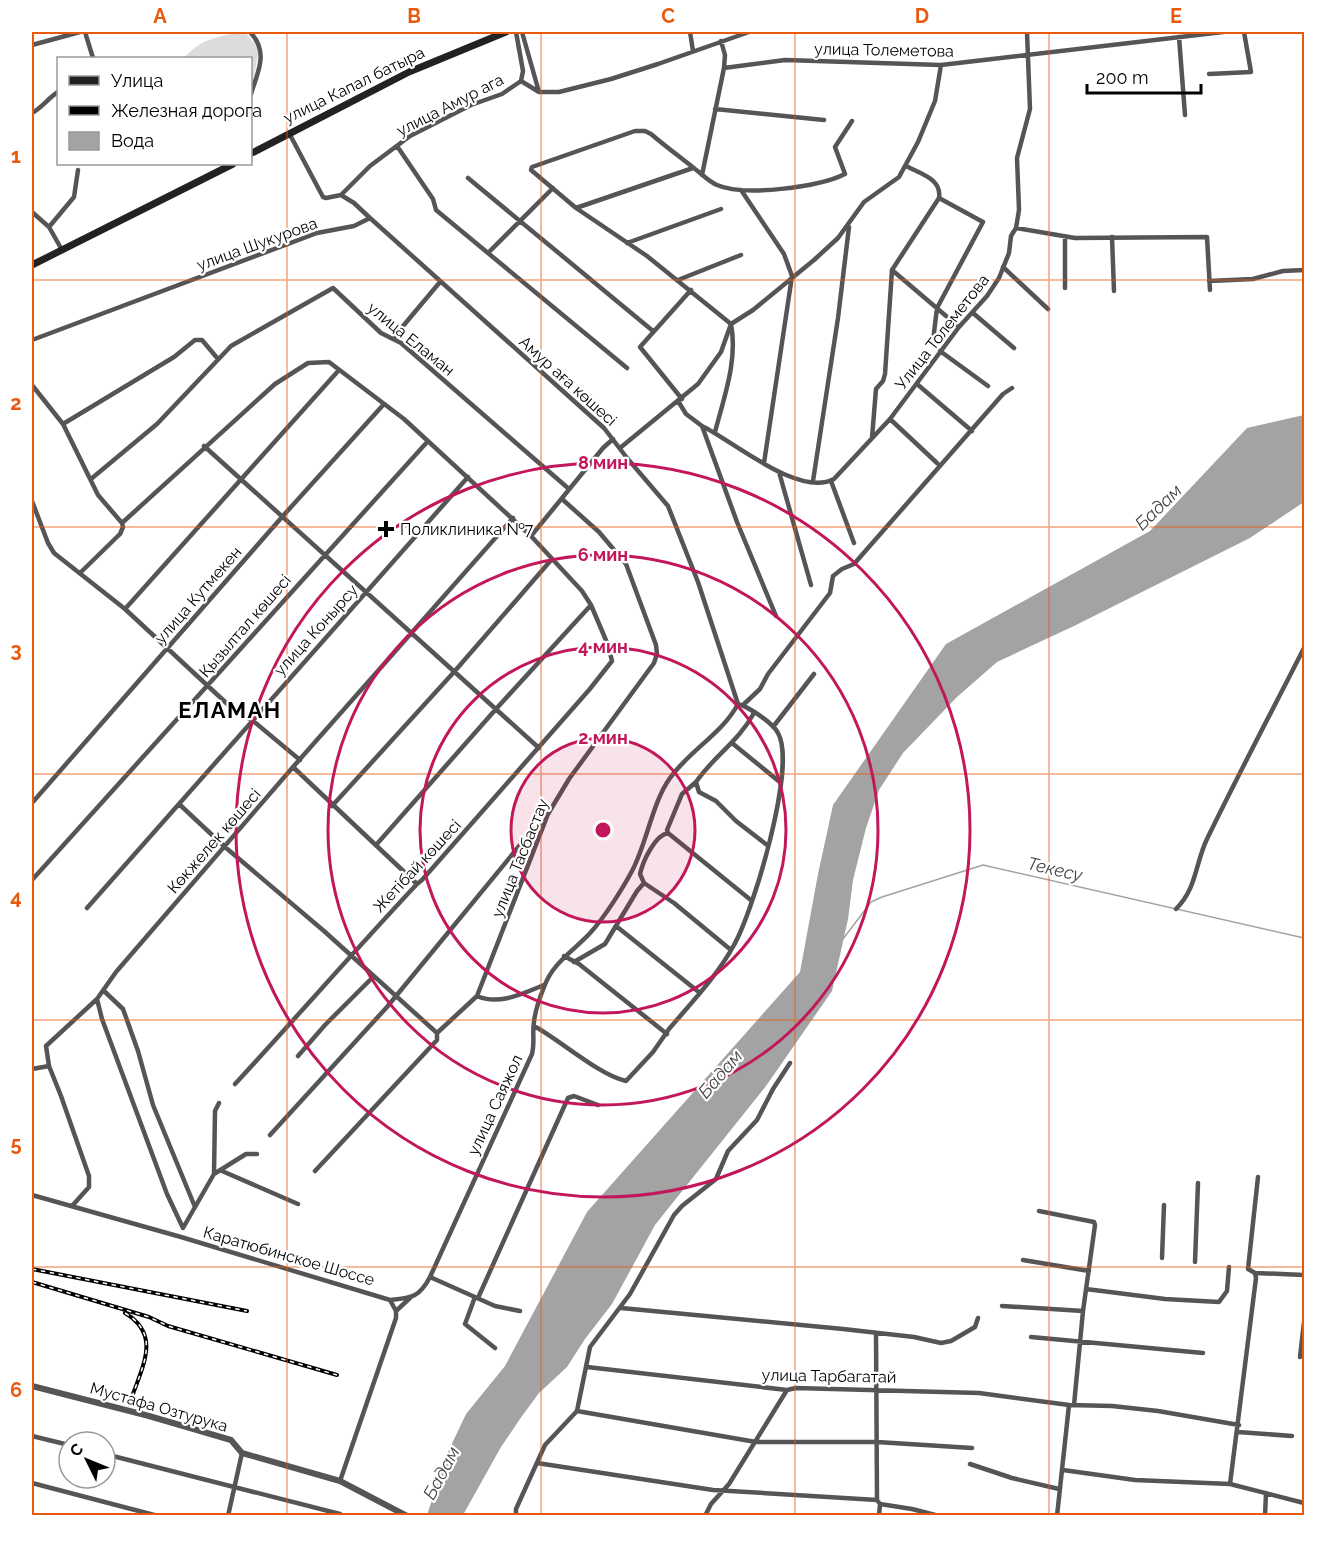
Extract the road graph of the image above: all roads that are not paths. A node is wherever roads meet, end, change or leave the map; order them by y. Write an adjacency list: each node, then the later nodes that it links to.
1 (80, 32): 14 (street)
2 (85, 32): 17 (street)
3 (250, 32): 22 (street)
4 (506, 32): 30 (main road, улица Капал батыра)
5 (516, 32): 21 (street)
6 (522, 32): 23 (street)
7 (690, 32): 15 (street)
8 (749, 32): 13 (street)
9 (1027, 32): 16 (street, Улица Толеметова)
10 (1223, 32): 12 (street, улица Толеметова)
11 (1244, 32): 20 (street)
12 (1179, 37): 16 (street, улица Толеметова); 27 (street)
13 (721, 41): 15 (street); 19 (street)
14 (32, 45)
15 (693, 51): 23 (street)
16 (1029, 56): 18 (street, улица Толеметова); 50 (street, Улица Толеметова)
17 (93, 57)
18 (941, 66): 19 (street, улица Толеметова); 34 (street)
19 (724, 68): 25 (street)
20 (1209, 74)
21 (521, 81): 23 (street, улица Амур ага); 31 (street, улица Амур ага)
22 (252, 92)
23 (539, 92)
24 (57, 93): 26 (street)
25 (715, 109): 28 (street); 37 (street)
26 (32, 113)
27 (1185, 115)
28 (824, 120)
29 (852, 121): 40 (street)
30 (289, 133): 32 (main road, улица Капал батыра); 41 (street, улица Шукурова)
31 (397, 146): 41 (street, улица Амур ага); 55 (street)
32 (252, 153)
33 (231, 165): 54 (main road)
34 (906, 165): 42 (street); 48 (street)
35 (693, 168): 37 (street); 39 (street); 43 (street)
36 (78, 170): 49 (street)
37 (702, 175): 40 (street)
38 (468, 177): 47 (street)
39 (553, 188): 43 (street); 47 (street)
40 (741, 190): 61 (street)
41 (341, 195): 46 (street, улица Шукурова)
42 (939, 198): 59 (street); 69 (street)
43 (576, 208): 53 (street)
44 (721, 209): 53 (street)
45 (32, 212): 49 (street)
46 (370, 218): 64 (street, Амур аға көшесі); 76 (street, улица Шукурова)
47 (519, 221): 55 (street); 74 (street)
48 (849, 221): 61 (street); 105 (street)
49 (49, 227): 54 (street)
50 (1016, 228): 51 (street); 58 (street, Улица Толеметова)
51 (1065, 237): 52 (street); 65 (street)
52 (1112, 237): 63 (street); 68 (street)
53 (627, 243): 62 (street)
54 (62, 250): 57 (main road)
55 (488, 253): 81 (street)
56 (741, 255): 62 (street)
57 (32, 265)
58 (1003, 267): 70 (street); 71 (street, Улица Толеметова)
59 (892, 270): 69 (street); 95 (street)
60 (1305, 270): 63 (street)
61 (792, 276): 72 (street); 99 (street)
62 (678, 280): 66 (street)
63 (1209, 281): 67 (street)
64 (440, 282): 75 (street); 94 (street, Амур аға көшесі)
65 (1065, 288)
66 (691, 290): 72 (street); 74 (street)
67 (1210, 290)
68 (1114, 291)
69 (937, 308): 73 (street); 77 (street)
70 (1048, 309)
71 (973, 313): 73 (street, Улица Толеметова); 78 (street)
72 (731, 324): 87 (street); 93 (street)
73 (958, 327): 79 (street, Улица Толеметова)
74 (653, 331): 87 (street)
75 (393, 338): 80 (street, улица Еламан); 107 (street, улица Еламан)
76 (32, 340)
77 (933, 341)
78 (1014, 348)
79 (940, 351): 83 (street, Улица Толеметова); 85 (street)
80 (218, 359): 90 (street); 103 (street, улица Еламан)
81 (627, 368)
82 (339, 370): 88 (street); 97 (street); 104 (street)
83 (917, 384): 89 (street, Улица Толеметова); 92 (street)
84 (32, 385): 90 (street)
85 (988, 386)
86 (1012, 388): 92 (street)
87 (680, 400): 91 (street); 98 (street)
88 (384, 404): 96 (street); 110 (street, улица Кутмекен)
89 (890, 419): 95 (street, Улица Толеметова); 100 (street)
90 (63, 424): 103 (street)
91 (702, 426): 93 (street); 122 (street)
92 (972, 431): 129 (street, улица Саяжол)
93 (716, 432): 99 (street)
94 (613, 438): 98 (street, Амур аға көшесі); 107 (street)
95 (872, 438): 106 (street, Улица Толеметова)
96 (428, 441): 102 (street); 115 (street, Қызылтал көшесі)
97 (204, 446): 104 (street); 112 (street)
98 (620, 448): 129 (street, Амур аға көшесі)
99 (764, 463): 101 (street)
100 (937, 463)
101 (779, 472): 105 (street); 118 (street)
102 (468, 477): 111 (street); 119 (street, улица Конырсу)
103 (91, 479): 112 (street)
104 (240, 479): 110 (street); 121 (street)
105 (813, 481): 106 (street)
106 (831, 481): 114 (street)
107 (569, 489): 108 (street)
108 (562, 498): 113 (street); 143 (street, улица Тасбастау)
109 (32, 501): 117 (street)
110 (282, 517): 115 (street); 125 (street, улица Кутмекен)
111 (513, 518): 113 (street); 123 (street, Көкжелек көшесі)
112 (122, 523): 117 (street)
113 (531, 536): 116 (street)
114 (854, 543)
115 (324, 555): 119 (street); 128 (street, Қызылтал көшесі)
116 (552, 559): 120 (street); 126 (street)
117 (80, 573): 121 (street)
118 (812, 585)
119 (366, 592): 123 (street); 132 (street, улица Конырсу)
120 (591, 605): 130 (street); 135 (street, Жетібай көшесі)
121 (125, 609): 125 (street)
122 (776, 616)
123 (412, 633): 126 (street); 136 (street, Көкжелек көшесі)
124 (1305, 648): 153 (street)
125 (167, 649): 128 (street); 140 (street, улица Кутмекен)
126 (454, 672): 130 (street); 142 (street)
127 (814, 674): 133 (street)
128 (209, 686): 132 (street); 148 (street, Қызылтал көшесі)
129 (739, 702): 131 (street); 156 (street, улица Саяжол)
130 (496, 709): 135 (street); 145 (street)
131 (754, 713): 133 (street); 134 (street)
132 (252, 720): 136 (street); 141 (street, улица Конырсу)
133 (773, 727): 139 (street)
134 (732, 743): 138 (street); 139 (street)
135 (539, 748): 150 (street, Жетібай көшесі)
136 (300, 760): 137 (street, Көкжелек көшесі)
137 (293, 767): 142 (street); 147 (street, Көкжелек көшесі)
138 (696, 782): 144 (street); 146 (street)
139 (781, 783): 146 (street)
140 (32, 803)
141 (179, 804): 147 (street); 152 (street, улица Конырсу)
142 (332, 806): 145 (street)
143 (545, 820): 163 (street); 164 (street, улица Тасбастау)
144 (668, 833): 149 (street); 151 (street)
145 (376, 845): 150 (street)
146 (767, 845): 151 (street)
147 (225, 847): 157 (street); 161 (street, Көкжелек көшесі)
148 (32, 880)
149 (646, 883): 154 (street); 155 (street)
150 (417, 884): 157 (street, Жетібай көшесі)
151 (752, 901): 155 (street)
152 (87, 908)
153 (1176, 909)
154 (616, 926): 158 (street); 162 (street)
155 (731, 950): 162 (street)
156 (564, 956): 158 (street); 160 (street, улица Саяжол)
157 (350, 957): 159 (street); 173 (street, Жетібай көшесі)
158 (574, 962): 168 (street)
159 (373, 978): 163 (street); 169 (street)
160 (544, 986): 164 (street); 166 (street, улица Саяжол)
161 (104, 991): 165 (street, Көкжелек көшесі); 187 (street)
162 (700, 993): 168 (street)
163 (394, 996): 167 (street); 176 (street)
164 (477, 996): 167 (street, улица Тасбастау)
165 (98, 999): 171 (street, Көкжелек көшесі); 189 (street)
166 (533, 1026): 168 (street); 198 (street, улица Саяжол)
167 (437, 1033): 179 (street, улица Тасбастау)
168 (667, 1034)
169 (298, 1056)
170 (790, 1063): 204 (street)
171 (49, 1066): 172 (street); 186 (street)
172 (32, 1069)
173 (235, 1084)
174 (219, 1103): 180 (street)
175 (598, 1105): 200 (street)
176 (270, 1135)
177 (257, 1154): 178 (street)
178 (222, 1171): 180 (street); 184 (street)
179 (315, 1171)
180 (214, 1174): 187 (street)
181 (1258, 1177): 196 (street)
182 (1198, 1183): 193 (street)
183 (32, 1195): 186 (street, Каратюбинское Шоссе)
184 (298, 1204)
185 (1164, 1205): 191 (street)
186 (72, 1206): 190 (street, Каратюбинское Шоссе)
187 (195, 1207): 189 (street)
188 (1039, 1211): 195 (street)
189 (183, 1228): 190 (street)
190 (181, 1237): 202 (street, Каратюбинское Шоссе)
191 (1162, 1258)
192 (1023, 1260): 195 (street)
193 (1195, 1262)
194 (1230, 1267): 199 (street)
195 (1089, 1271): 199 (street)
196 (1255, 1273): 197 (street); 222 (street)
197 (1305, 1275)
198 (430, 1277): 200 (street); 201 (street, улица Саяжол)
199 (1086, 1289): 207 (street)
200 (476, 1297): 206 (street); 213 (street)
201 (410, 1298): 202 (street); 205 (street, улица Саяжол)
202 (390, 1300): 205 (street, Каратюбинское Шоссе)
203 (1002, 1306): 207 (street)
204 (621, 1308): 210 (street); 216 (street)
205 (396, 1311): 235 (street)
206 (520, 1311)
207 (1083, 1311): 212 (street)
208 (978, 1318): 210 (street)
209 (1305, 1322): 215 (street)
210 (876, 1334): 218 (street)
211 (1031, 1337): 212 (street)
212 (1081, 1341): 214 (street); 220 (street)
213 (495, 1348)
214 (1203, 1353)
215 (1300, 1357)
216 (587, 1367): 219 (street, улица Тарбагатай); 221 (street)
217 (32, 1386): 230 (street, Мустафа Озтурука)
218 (877, 1389): 219 (street, улица Тарбагатай); 220 (street, улица Тарбагатай); 228 (street)
219 (787, 1390): 227 (street)
220 (1072, 1405): 222 (street, улица Тарбагатай); 234 (street)
221 (577, 1411): 227 (street); 232 (street)
222 (1239, 1425): 223 (street)
223 (1238, 1432): 225 (street); 237 (street)
224 (32, 1436): 226 (street)
225 (1292, 1436)
226 (57, 1442)
227 (756, 1442): 228 (street); 239 (street)
228 (877, 1442): 229 (street); 242 (street)
229 (972, 1448)
230 (242, 1453): 235 (street, Мустафа Озтурука); 238 (street)
231 (117, 1457): 238 (street)
232 (537, 1463): 239 (street); 248 (street)
233 (970, 1464): 240 (street)
234 (1063, 1470): 237 (street); 240 (street)
235 (340, 1481): 247 (street, Мустафа Озтурука)
236 (32, 1483): 245 (street)
237 (1230, 1484): 241 (street)
238 (234, 1487): 244 (street); 246 (street)
239 (722, 1490): 242 (street); 249 (street)
240 (1059, 1490): 252 (street)
241 (1266, 1493): 243 (street); 253 (street)
242 (878, 1502): 250 (street); 251 (street)
243 (1305, 1503)
244 (340, 1514)
245 (158, 1515)
246 (228, 1515)
247 (407, 1515)
248 (516, 1515)
249 (705, 1515)
250 (879, 1515)
251 (939, 1515)
252 (1057, 1515)
253 (1265, 1515)

